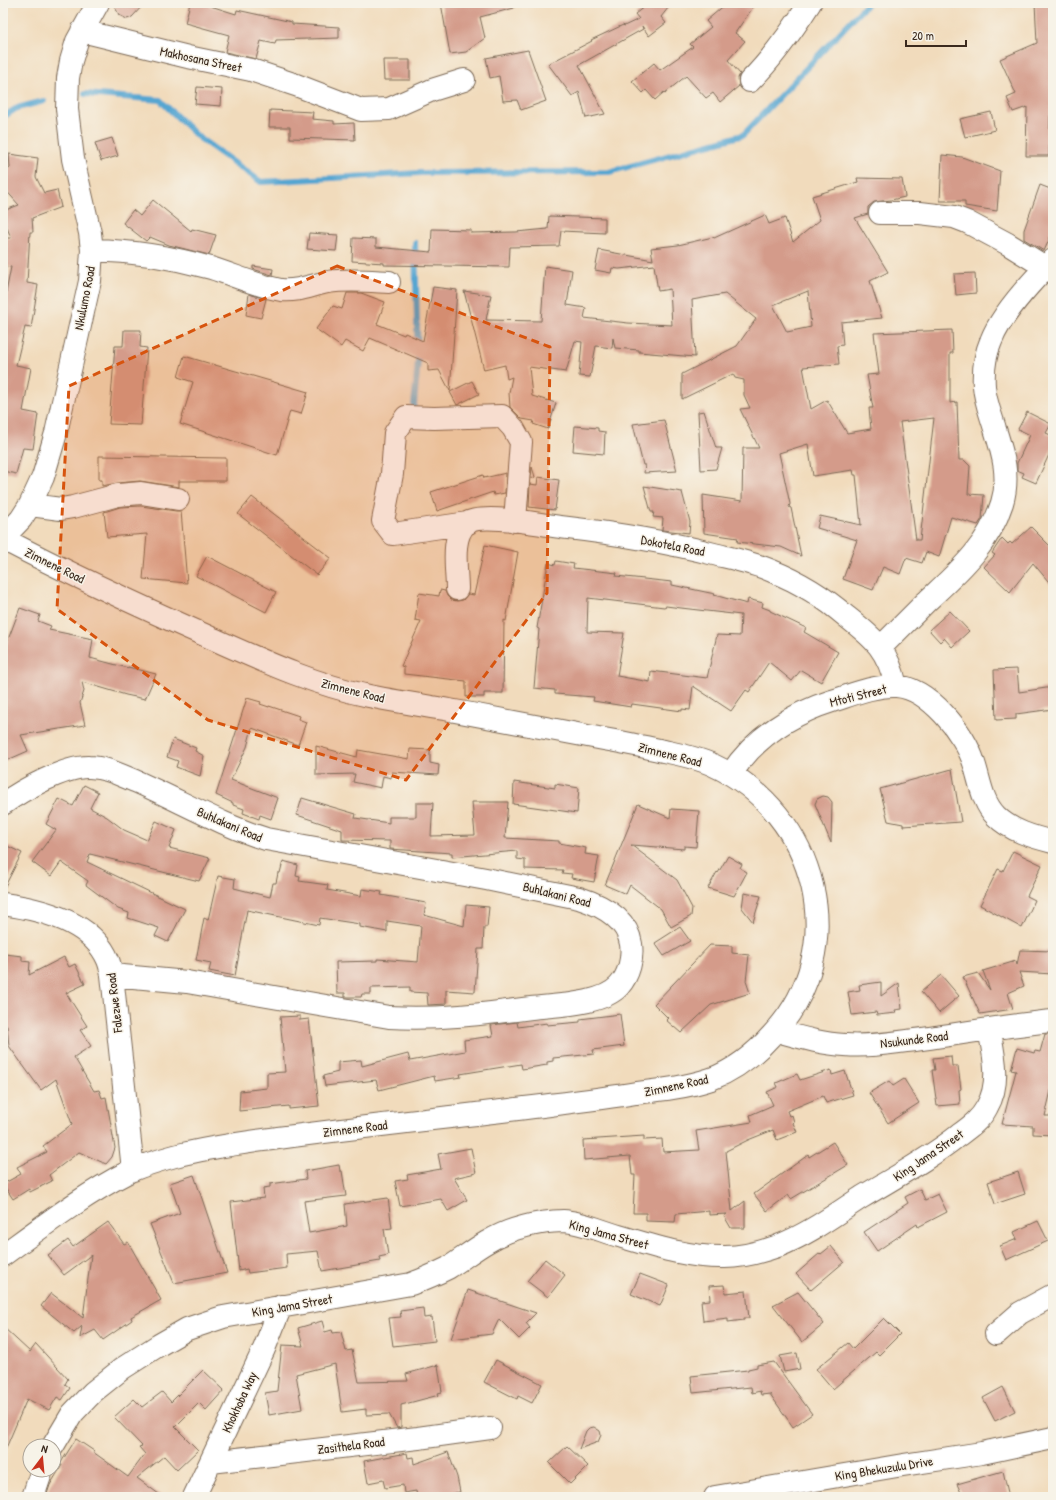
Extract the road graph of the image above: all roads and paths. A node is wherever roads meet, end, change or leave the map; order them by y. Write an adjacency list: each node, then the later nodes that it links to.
1 (98, 3): 3 (street, Nkulumo Road)
2 (810, 3): 5 (street)
3 (82, 30): 4 (street, Makhosana Street); 7 (street, Nkulumo Road)
4 (464, 80)
5 (750, 81)
6 (880, 213): 8 (street)
7 (92, 250): 9 (street); 11 (street, Nkulumo Road)
8 (1051, 266): 16 (street)
9 (389, 282)
10 (178, 499): 11 (street)
11 (30, 505): 14 (street, Nkulumo Road)
12 (515, 521): 13 (street, Dokotela Road); 13 (street, Dokotela Road); 16 (street, Dokotela Road)
13 (468, 522): 15 (street)
14 (3, 538): 18 (street, Zimnene Road)
15 (457, 589)
16 (881, 647): 17 (street, Dokotela Road)
17 (896, 686): 18 (street, Mtoti Street); 20 (street, Mtoti Street)
18 (731, 774): 25 (street, Zimnene Road)
19 (3, 804): 22 (street, Buhlakani Road)
20 (1053, 842)
21 (3, 904): 22 (street, Falezwe Road)
22 (112, 975): 26 (street, Falezwe Road)
23 (1053, 1021): 24 (street, Nsukunde Road)
24 (989, 1029): 25 (street, Nsukunde Road); 29 (street, King Jama Street)
25 (777, 1031): 26 (street, Zimnene Road)
26 (133, 1170): 27 (street, Zimnene Road)
27 (3, 1255)
28 (1053, 1295): 30 (street)
29 (282, 1306): 32 (street, King Jama Street); 34 (street, Khokhoba Way)
30 (996, 1334)
31 (490, 1428): 34 (street, Zasithela Road)
32 (58, 1438)
33 (1053, 1438): 38 (street, King Bhekuzulu Drive)
34 (211, 1462): 37 (street, Khokhoba Way)
35 (39, 1478): 36 (street)
36 (33, 1497)
37 (194, 1497)
38 (715, 1497)

